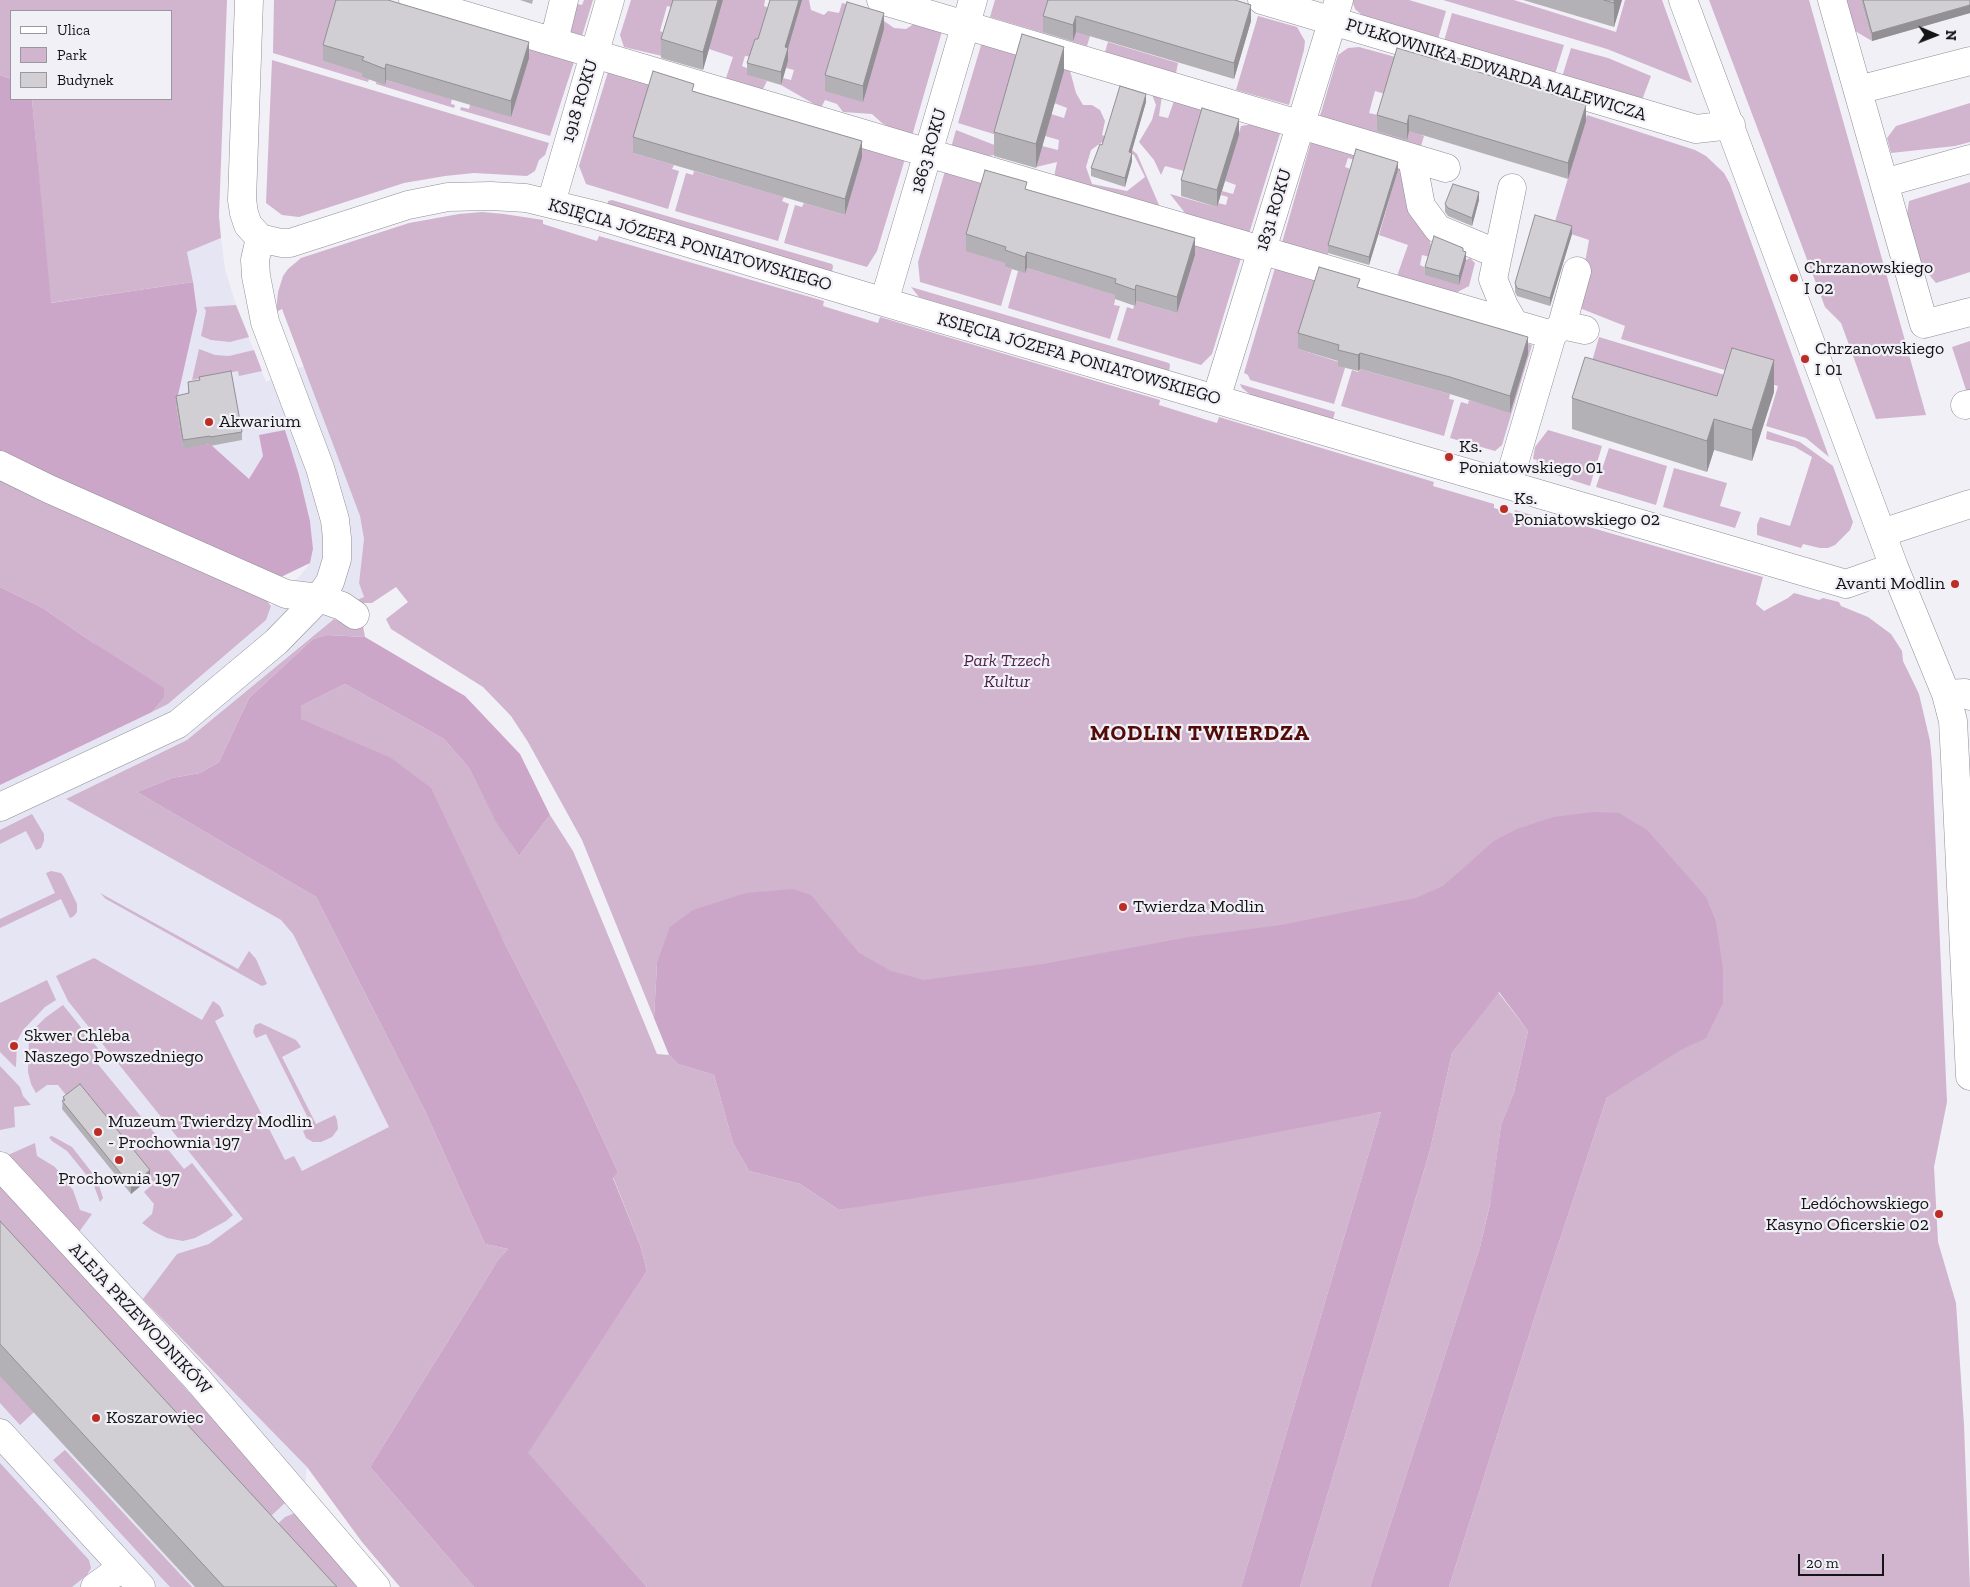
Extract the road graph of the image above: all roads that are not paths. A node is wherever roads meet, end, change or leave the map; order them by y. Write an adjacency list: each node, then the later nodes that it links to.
1 (248, 0): 24 (street)
2 (413, 0): 11 (street)
3 (564, 0): 11 (street)
4 (610, 0): 12 (street, 1918 ROKU)
5 (880, 0): 10 (street)
6 (1262, 0): 9 (street, PUŁKOWNIKA EDWARDA MALEWICZA)
7 (1683, 0): 16 (street)
8 (1832, 0): 14 (street)
9 (1336, 11): 15 (street, 1831 ROKU); 16 (street, PUŁKOWNIKA EDWARDA MALEWICZA)
10 (970, 12): 15 (street); 17 (street, 1863 ROKU)
11 (554, 41): 12 (street)
12 (594, 54): 17 (street); 23 (street, 1918 ROKU)
13 (1970, 61): 14 (street)
14 (1858, 90): 21 (street)
15 (1301, 124): 18 (street); 25 (street, 1831 ROKU)
16 (1730, 125): 37 (street)
17 (928, 153): 25 (street); 28 (street, 1863 ROKU)
18 (1412, 158): 20 (street); 26 (street)
19 (1970, 159): 21 (street)
20 (1446, 168)
21 (1884, 183): 30 (street)
22 (1512, 188): 26 (street)
23 (551, 203): 24 (street, KSIĘCIA JÓZEFA PONIATOWSKIEGO); 28 (street, KSIĘCIA JÓZEFA PONIATOWSKIEGO)
24 (260, 238): 39 (street)
25 (1262, 249): 29 (street); 33 (street, 1831 ROKU)
26 (1495, 266): 29 (street); 31 (street)
27 (1577, 271): 32 (street)
28 (884, 302): 33 (street, KSIĘCIA JÓZEFA PONIATOWSKIEGO)
29 (1450, 304): 31 (street)
30 (1970, 312)
31 (1514, 323): 32 (street)
32 (1566, 330): 35 (street)
33 (1216, 400): 35 (street, KSIĘCIA JÓZEFA PONIATOWSKIEGO)
34 (0, 465): 39 (street)
35 (1508, 484): 38 (street, KSIĘCIA JÓZEFA PONIATOWSKIEGO)
36 (1970, 504): 37 (street)
37 (1882, 533): 38 (street)
38 (1894, 566): 41 (street)
39 (319, 598): 40 (street); 42 (street)
40 (355, 615)
41 (1958, 695): 43 (street)
42 (0, 807)
43 (1967, 929): 44 (street)
44 (1970, 1076)
45 (0, 1166): 50 (street, ALEJA PRZEWODNIKÓW)
46 (0, 1433): 47 (street)
47 (122, 1567): 48 (street); 49 (street)
48 (95, 1587)
49 (141, 1587)
50 (376, 1587)

